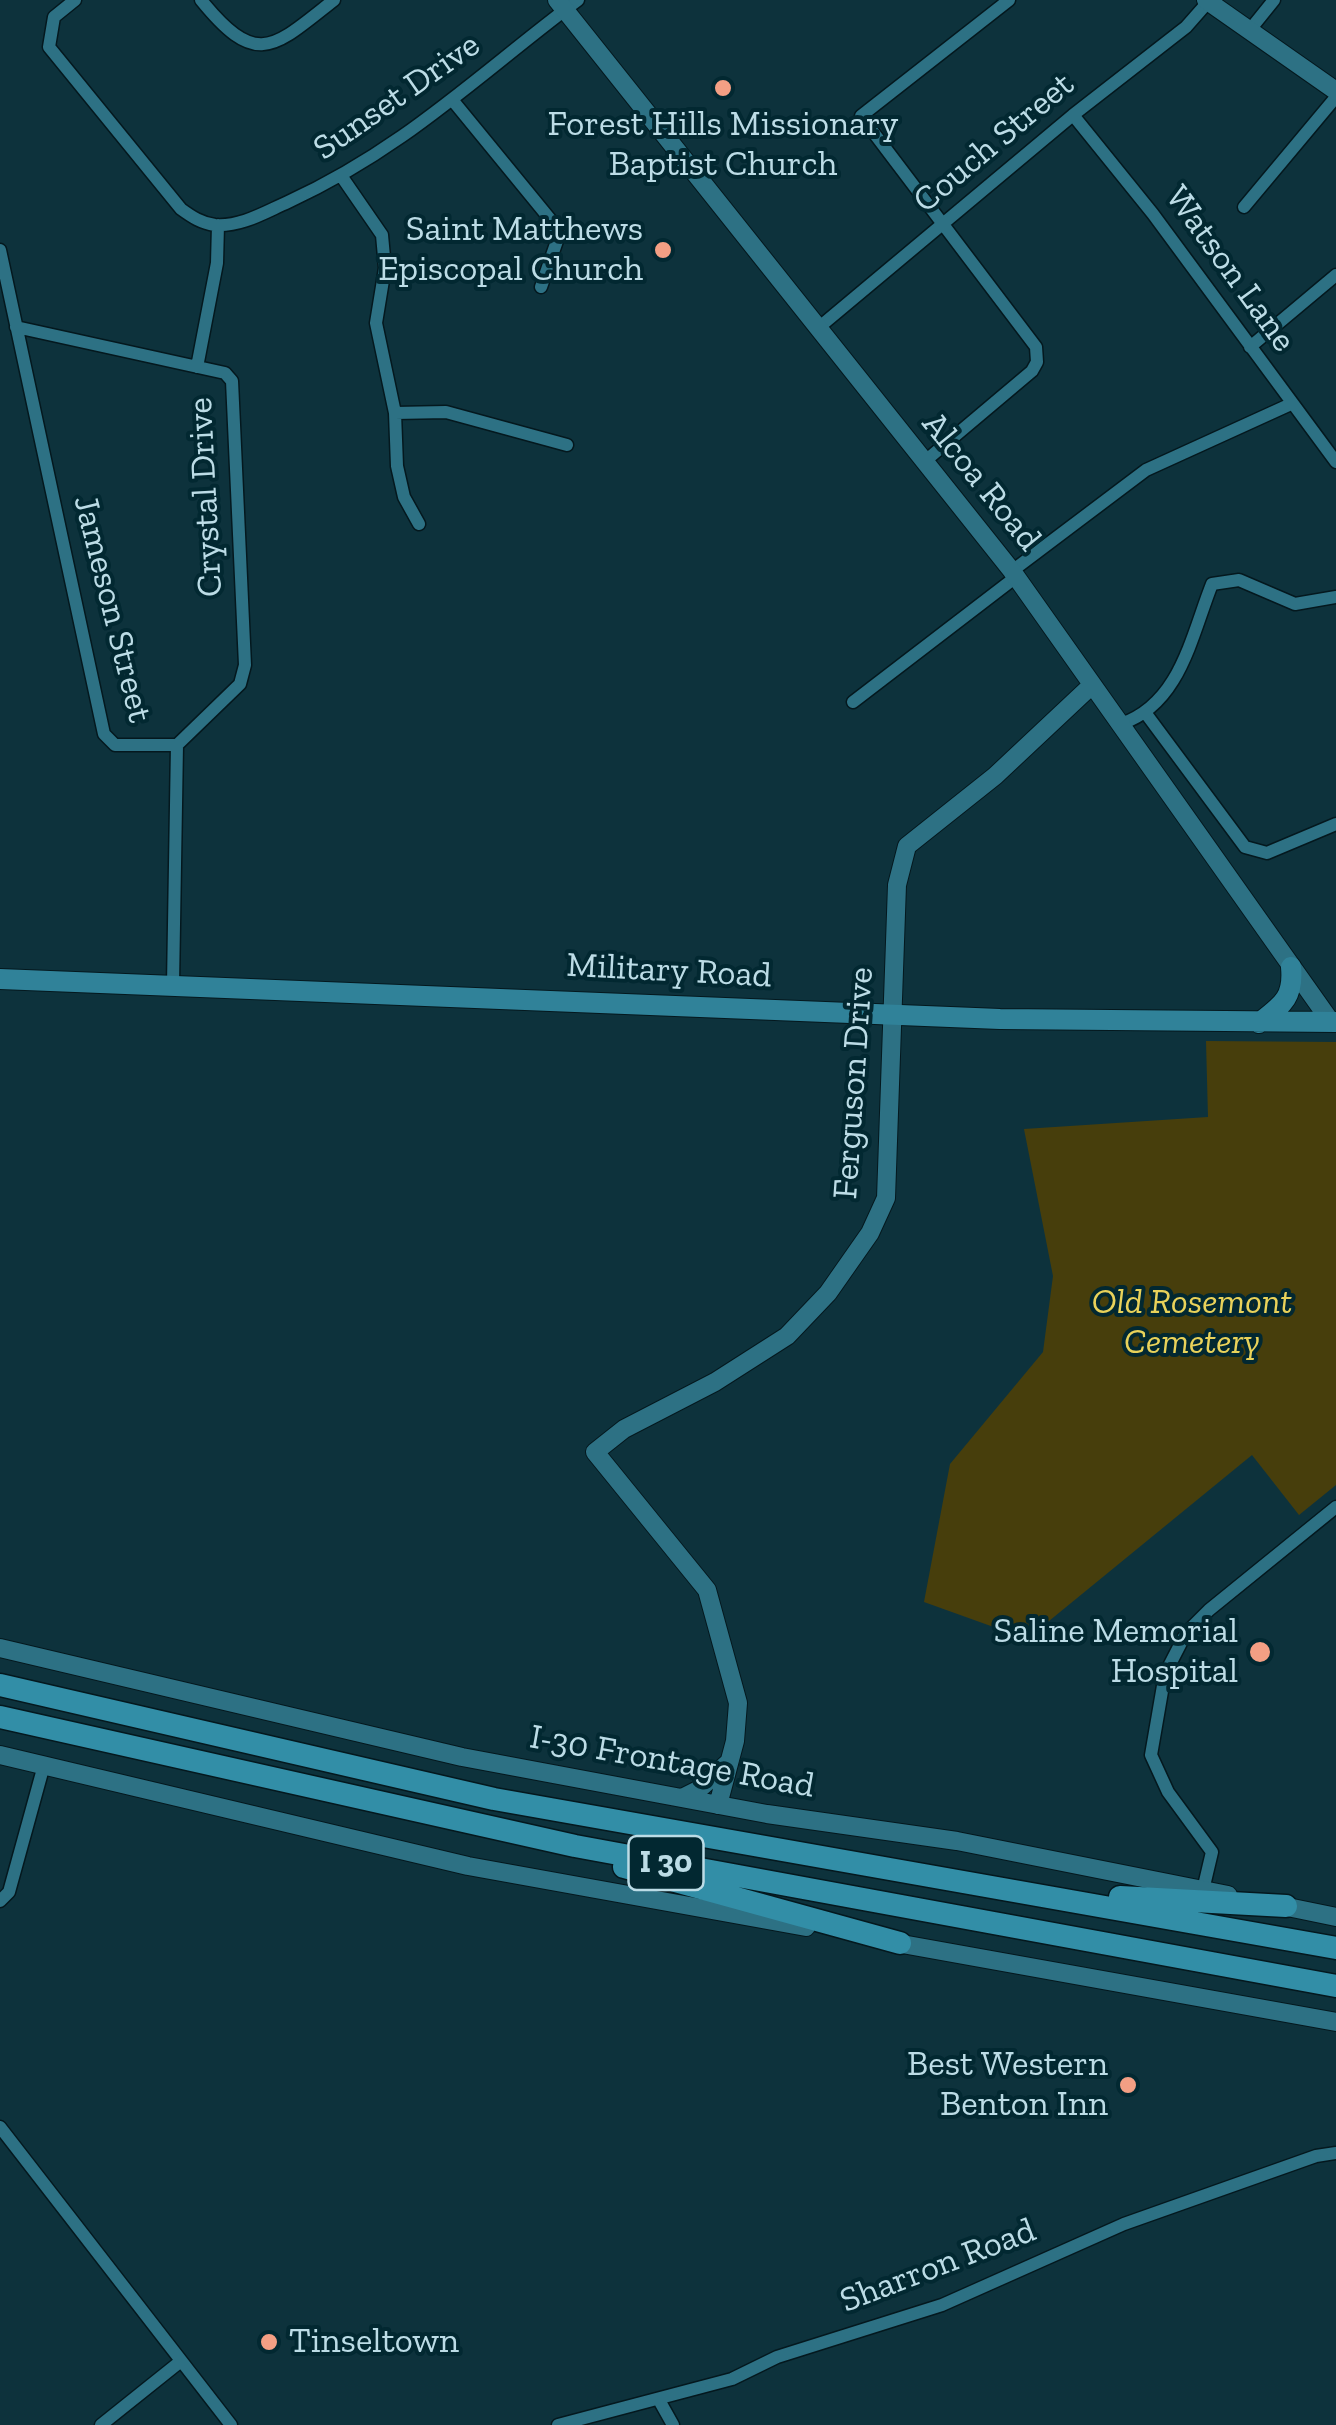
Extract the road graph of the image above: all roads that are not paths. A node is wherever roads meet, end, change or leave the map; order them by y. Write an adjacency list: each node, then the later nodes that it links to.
1 (75, 0): 15 (street)
2 (201, 0): 3 (street)
3 (334, 0)
4 (1009, 0): 14 (street)
5 (1274, 0): 8 (street)
6 (1207, 1): 8 (main road); 11 (street, Couch Street)
7 (566, 3): 10 (street, Sunset Drive); 20 (main road, Alcoa Road)
8 (1249, 31): 9 (main road)
9 (1336, 94): 13 (street)
10 (454, 102): 12 (street, Sunset Drive); 18 (street)
11 (1073, 115): 14 (street, Couch Street); 21 (street, Watson Lane)
12 (342, 177): 15 (street, Sunset Drive); 24 (street)
13 (1244, 207)
14 (943, 224): 20 (street, Couch Street); 26 (street)
15 (218, 225): 22 (street)
16 (0, 250): 19 (street, Jameson Street)
17 (1336, 275): 21 (street)
18 (541, 287)
19 (16, 326): 22 (street, Crystal Drive); 35 (street, Jameson Street)
20 (817, 329): 26 (main road, Alcoa Road)
21 (1250, 347): 23 (street, Watson Lane)
22 (197, 367): 35 (street, Crystal Drive)
23 (1291, 404): 27 (street, Watson Lane); 29 (street)
24 (395, 413): 25 (street); 28 (street)
25 (568, 445)
26 (924, 462): 29 (main road, Alcoa Road)
27 (1336, 462)
28 (419, 524)
29 (1014, 574): 31 (main road, Alcoa Road); 32 (street)
30 (1336, 597): 33 (street)
31 (1092, 684): 34 (main road, Alcoa Road); 40 (main road, Ferguson Drive)
32 (852, 702)
33 (1147, 715): 34 (street); 36 (street)
34 (1121, 724): 37 (main road, Alcoa Road)
35 (177, 745): 39 (street, Jameson Street)
36 (1336, 824)
37 (1291, 967): 41 (main road); 42 (main road, Alcoa Road)
38 (0, 979): 39 (main road, Military Road)
39 (173, 984): 40 (main road, Military Road)
40 (894, 1015): 41 (main road, Military Road); 48 (main road, Ferguson Drive)
41 (1259, 1022): 42 (main road, Military Road)
42 (1334, 1022)
43 (1336, 1506): 53 (street)
44 (0, 1648): 50 (main road, I-30 Frontage Road)
45 (7, 1685): 54 (highway, I 30)
46 (0, 1718): 52 (highway, I 30)
47 (0, 1754): 49 (main road)
48 (731, 1758): 50 (main road); 51 (main road, Ferguson Drive)
49 (44, 1765): 55 (street); 58 (main road)
50 (682, 1798): 51 (main road, I-30 Frontage Road)
51 (718, 1805): 53 (main road, I-30 Frontage Road)
52 (575, 1846): 58 (highway); 60 (highway, I 30)
53 (1204, 1890): 56 (main road, I-30 Frontage Road)
54 (1029, 1893): 56 (highway); 59 (highway, I 30)
55 (0, 1902)
56 (1286, 1906): 57 (main road, I-30 Frontage Road)
57 (1336, 1918)
58 (900, 1943): 61 (main road)
59 (1336, 1948)
60 (1336, 1986)
61 (1336, 2022)
62 (0, 2127): 64 (street)
63 (1336, 2154): 65 (street, Sharron Road)
64 (181, 2362): 66 (street); 67 (street)
65 (660, 2400): 68 (street, Sharron Road); 69 (street)
66 (100, 2425)
67 (231, 2425)
68 (558, 2425)
69 (673, 2425)

